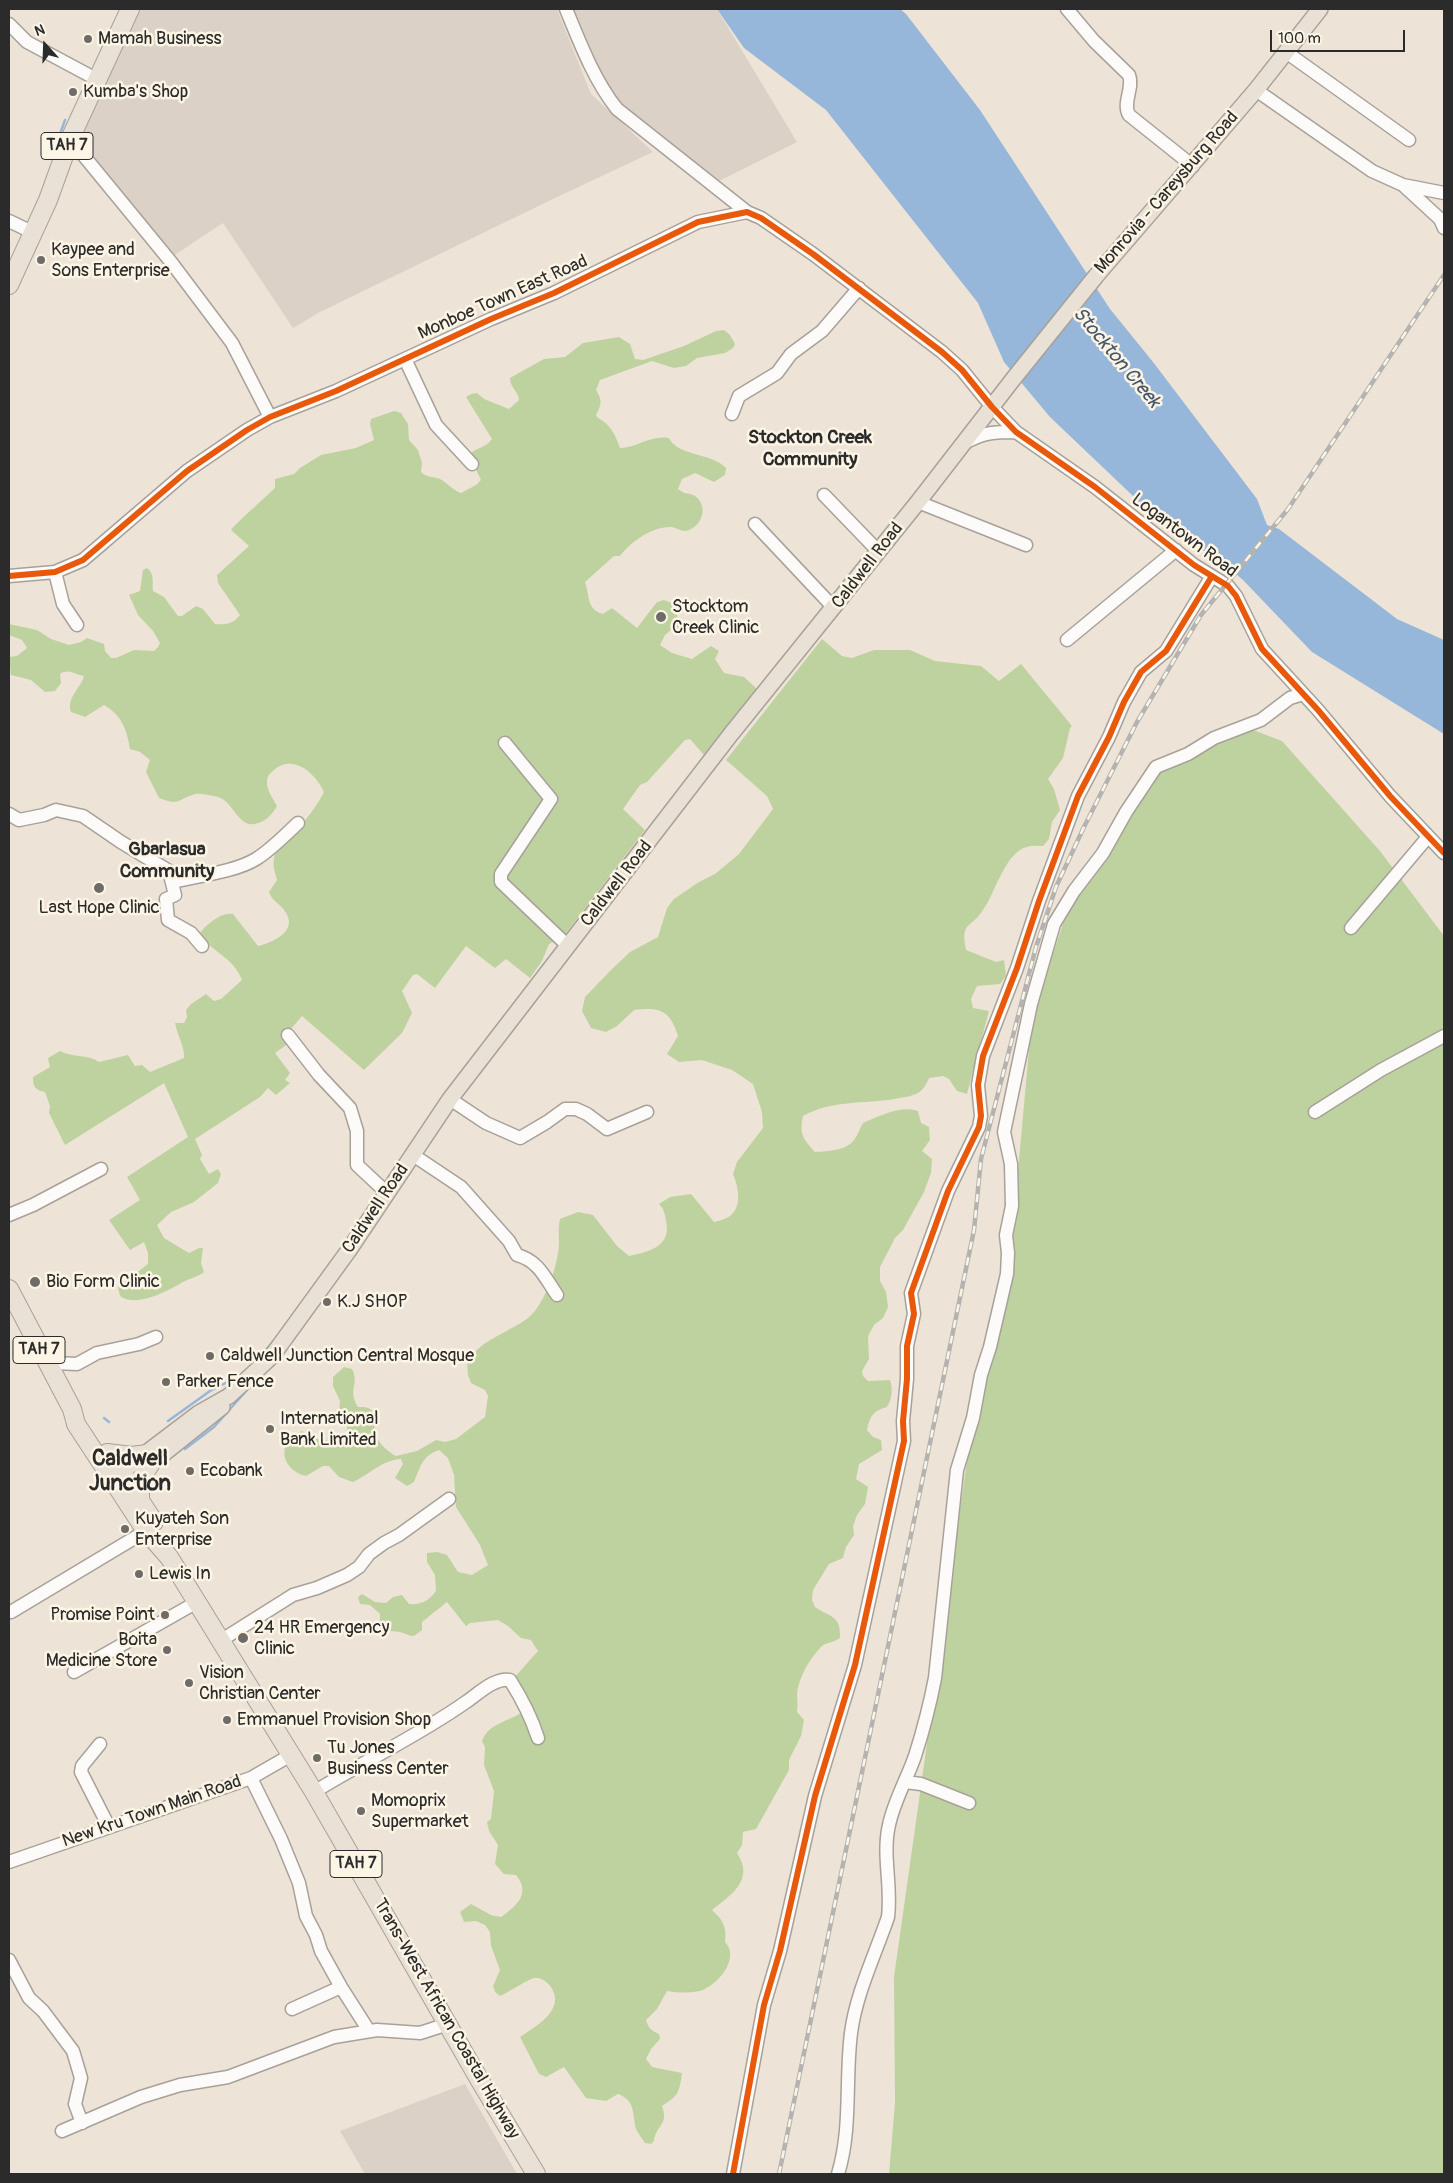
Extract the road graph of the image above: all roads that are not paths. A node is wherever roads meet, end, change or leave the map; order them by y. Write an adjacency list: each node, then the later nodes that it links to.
1 (130, 9): 7 (highway, TAH 7)
2 (566, 9): 14 (street)
3 (1067, 9): 11 (street)
4 (1320, 9): 6 (main road, Monrovia - Careysburg Road)
5 (9, 24): 7 (street)
6 (1286, 52): 8 (main road, Monrovia - Careysburg Road); 10 (street)
7 (98, 80): 9 (highway, TAH 7)
8 (1256, 90): 11 (main road, Monrovia - Careysburg Road); 12 (street)
9 (70, 139): 17 (highway, TAH 7); 24 (street)
10 (1409, 140)
11 (1192, 166): 21 (main road, Monrovia - Careysburg Road)
12 (1403, 185): 13 (street); 16 (street)
13 (1444, 194)
14 (747, 212): 19 (street); 20 (street, Monboe Town East Road)
15 (9, 221): 17 (street)
16 (1444, 228)
17 (32, 232): 18 (highway, TAH 7)
18 (9, 285)
19 (858, 288): 22 (street); 23 (street)
20 (405, 359): 24 (street, Monboe Town East Road); 27 (street)
21 (1014, 378): 22 (main road, Caldwell Road)
22 (992, 407): 25 (street, Logantown Road); 26 (main road, Caldwell Road)
23 (732, 414)
24 (270, 417): 34 (street, Monboe Town East Road)
25 (1016, 432): 26 (street); 32 (street, Logantown Road)
26 (962, 444): 29 (main road, Caldwell Road)
27 (472, 464)
28 (824, 495): 33 (street)
29 (918, 502): 31 (street); 33 (main road, Caldwell Road)
30 (756, 524): 37 (street)
31 (1026, 545)
32 (1176, 550): 36 (street, Logantown Road); 39 (street)
33 (878, 551): 37 (main road, Caldwell Road)
34 (55, 572): 35 (street, Monboe Town East Road); 38 (street)
35 (9, 576)
36 (1212, 576): 40 (street, Logantown Road); 92 (street)
37 (834, 608): 49 (main road, Caldwell Road)
38 (77, 626)
39 (1067, 640)
40 (1303, 694): 44 (street, Logantown Road); 79 (street)
41 (504, 744): 49 (street)
42 (9, 814): 46 (street)
43 (298, 823): 46 (street)
44 (1427, 838): 45 (street, Logantown Road); 47 (street)
45 (1444, 854)
46 (173, 882): 48 (street)
47 (1351, 928)
48 (202, 946)
49 (568, 946): 52 (main road, Caldwell Road)
50 (288, 1034): 57 (street)
51 (1444, 1036): 54 (street)
52 (450, 1099): 53 (street); 55 (main road, Caldwell Road)
53 (647, 1112)
54 (1315, 1112)
55 (413, 1155): 57 (main road, Caldwell Road); 60 (street)
56 (101, 1169): 58 (street)
57 (387, 1193): 65 (main road, Caldwell Road)
58 (9, 1215)
59 (9, 1289): 62 (highway, Trans-West African Coastal Highway / TAH 7)
60 (557, 1295)
61 (156, 1336): 62 (street)
62 (48, 1367): 63 (highway, Trans-West African Coastal Highway / TAH 7)
63 (72, 1409): 64 (highway, Trans-West African Coastal Highway / TAH 7); 66 (highway, Trans-West African Coastal Highway / TAH 7)
64 (107, 1453): 65 (highway); 66 (highway, Trans-West African Coastal Highway / TAH 7)
65 (149, 1459): 66 (main road, Caldwell Road); 67 (highway)
66 (120, 1480): 67 (highway, Trans-West African Coastal Highway / TAH 7); 69 (highway, Trans-West African Coastal Highway / TAH 7)
67 (140, 1498): 70 (highway, Trans-West African Coastal Highway / TAH 7)
68 (450, 1498): 73 (street)
69 (146, 1531): 70 (highway, Trans-West African Coastal Highway / TAH 7); 72 (street)
70 (168, 1557): 71 (highway, Trans-West African Coastal Highway / TAH 7)
71 (197, 1602): 73 (highway, Trans-West African Coastal Highway / TAH 7); 74 (street)
72 (11, 1612)
73 (220, 1641): 77 (highway, Trans-West African Coastal Highway / TAH 7)
74 (74, 1672)
75 (538, 1738): 80 (street)
76 (100, 1744): 82 (street)
77 (291, 1755): 78 (street, New Kru Town Main Road); 80 (highway, Trans-West African Coastal Highway / TAH 7)
78 (251, 1778): 82 (street, New Kru Town Main Road); 85 (street)
79 (905, 1782): 81 (street); 93 (street)
80 (314, 1792): 87 (highway, Trans-West African Coastal Highway / TAH 7)
81 (969, 1803)
82 (108, 1827): 83 (street, New Kru Town Main Road)
83 (9, 1862)
84 (9, 1960): 89 (street)
85 (340, 1987): 86 (street); 88 (street)
86 (292, 2009)
87 (448, 2024): 88 (street); 91 (highway, Trans-West African Coastal Highway / TAH 7)
88 (369, 2031): 89 (street)
89 (82, 2123): 90 (street)
90 (62, 2131)
91 (536, 2174)
92 (733, 2174)
93 (838, 2174)

